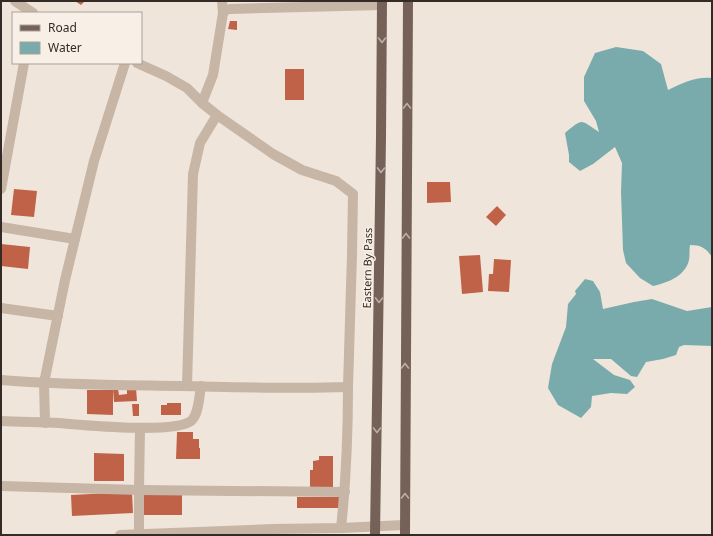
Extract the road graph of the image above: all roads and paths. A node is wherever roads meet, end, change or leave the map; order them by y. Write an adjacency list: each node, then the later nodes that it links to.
1 (15, 1): 6 (street)
2 (222, 1): 7 (street)
3 (408, 1): 30 (main road, one-way to 3)
4 (334, 3): 5 (street); 7 (street)
5 (382, 3): 31 (main road, Eastern By Pass, one-way to 31)
6 (32, 12)
7 (222, 13): 11 (street)
8 (24, 64): 13 (street)
9 (125, 64): 15 (street)
10 (139, 64): 11 (street)
11 (202, 103): 12 (street)
12 (217, 115): 20 (street); 22 (street)
13 (1, 189)
14 (1, 227): 15 (street)
15 (75, 239): 17 (street)
16 (1, 308): 17 (street)
17 (58, 316): 19 (street)
18 (1, 380): 19 (street)
19 (44, 383): 20 (street); 24 (street)
20 (187, 386): 21 (street)
21 (201, 386): 22 (street); 25 (street)
22 (348, 387): 28 (street)
23 (1, 421): 24 (street)
24 (45, 423): 25 (street)
25 (140, 428): 27 (street)
26 (1, 486): 27 (street)
27 (138, 490): 28 (street); 33 (street)
28 (345, 492): 29 (street)
29 (341, 528): 31 (street); 32 (street)
30 (405, 530): 31 (street)
31 (375, 531)
32 (272, 532): 34 (street)
33 (139, 534): 34 (street); 35 (street)
34 (174, 534)
35 (120, 535)

